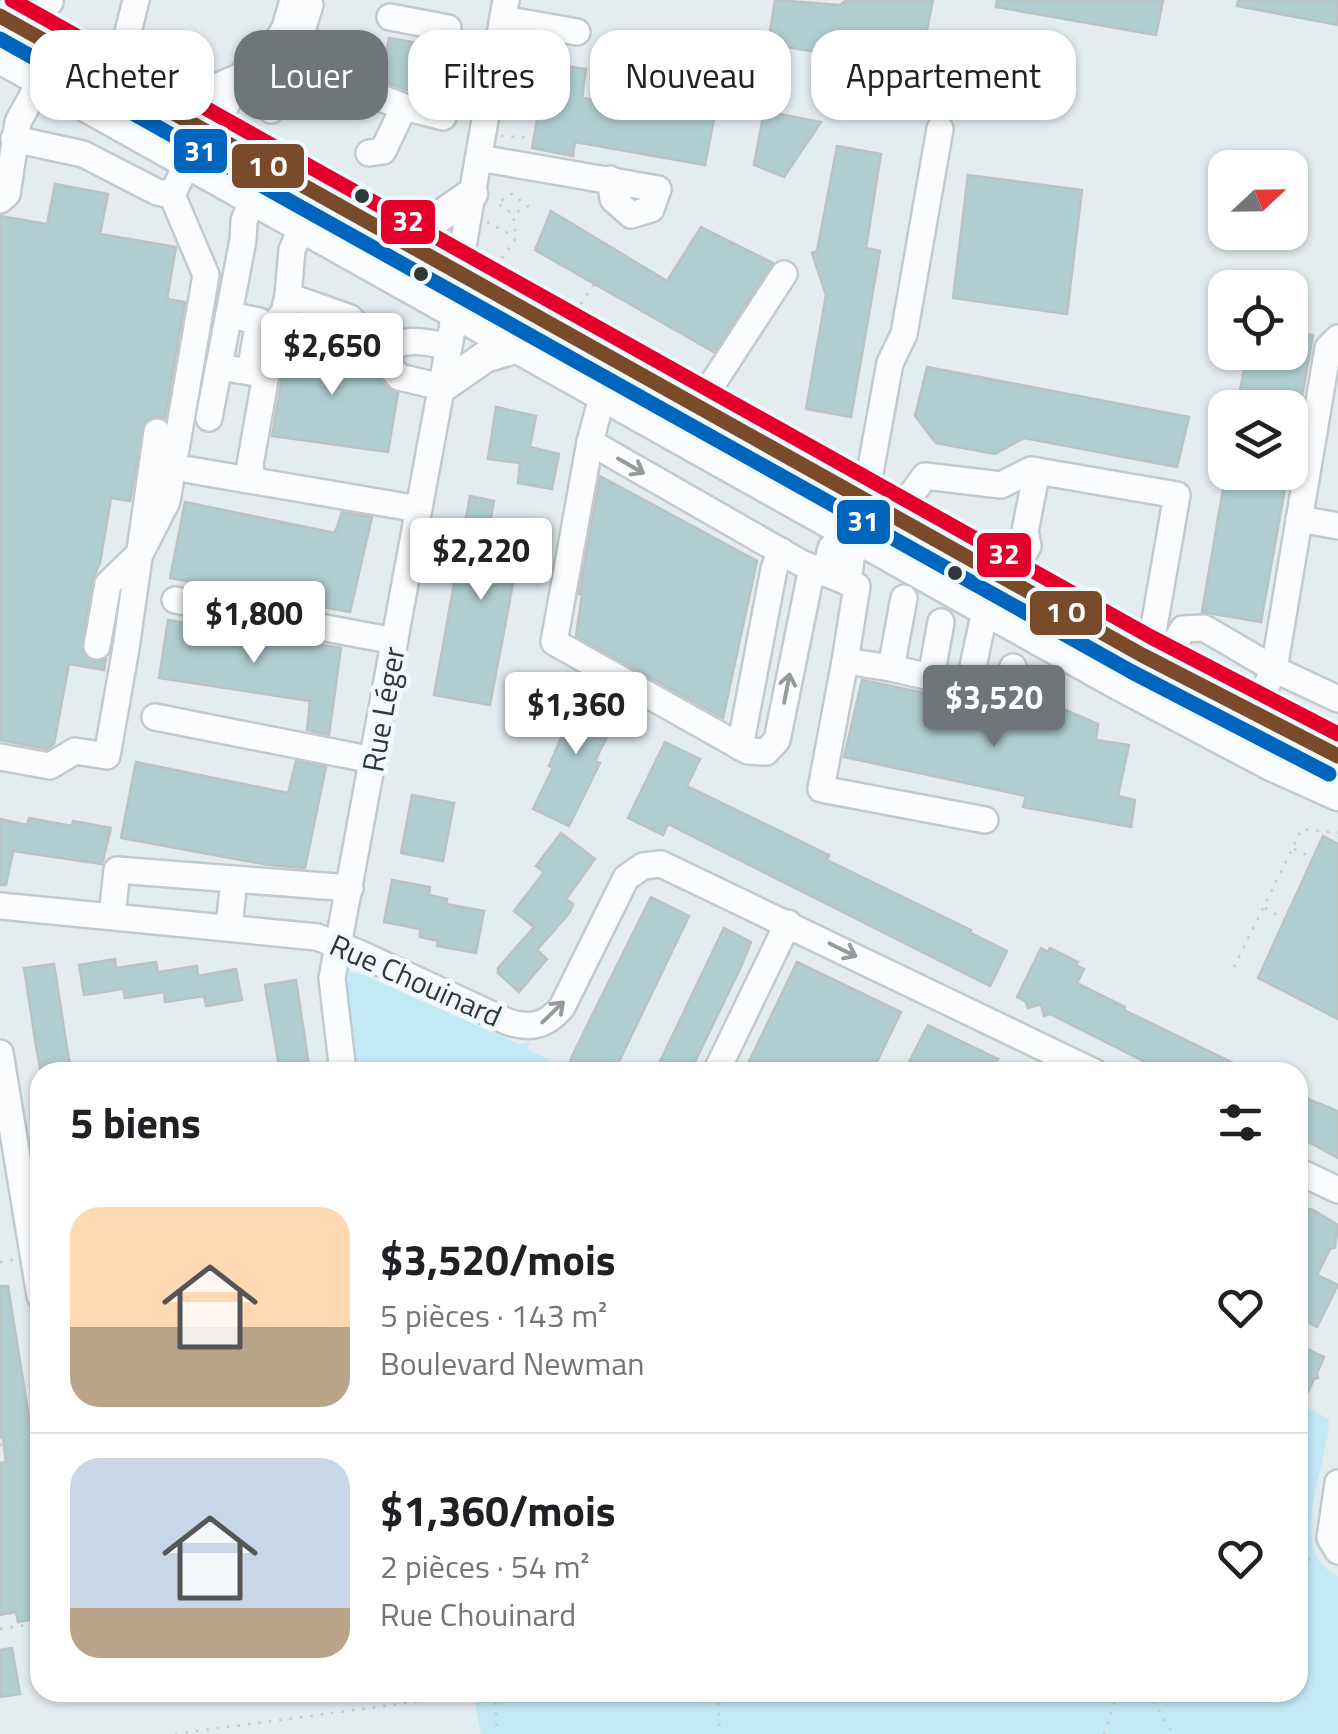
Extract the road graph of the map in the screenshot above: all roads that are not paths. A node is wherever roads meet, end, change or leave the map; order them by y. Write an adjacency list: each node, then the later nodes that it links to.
1 (136, 0): 7 (street)
2 (302, 3): 8 (street); 19 (street)
3 (504, 9): 9 (street); 23 (street, Rue Léger)
4 (0, 16): 10 (main road)
5 (390, 17): 6 (street)
6 (448, 28)
7 (129, 30)
8 (298, 30)
9 (578, 32)
10 (30, 33)
11 (0, 58): 12 (main road)
12 (30, 74)
13 (30, 98): 21 (street)
14 (388, 101): 15 (street)
15 (404, 107): 16 (street); 22 (street)
16 (408, 108)
17 (112, 120): 24 (main road)
18 (191, 120): 19 (main road)
19 (204, 127): 24 (street); 32 (main road)
20 (940, 128): 51 (street)
21 (14, 138): 26 (street); 28 (street)
22 (370, 152)
23 (478, 158): 25 (street); 29 (street, Rue Léger)
24 (187, 162): 26 (street); 27 (main road)
25 (610, 179)
26 (172, 195): 31 (street)
27 (254, 199): 30 (main road); 45 (street)
28 (0, 200)
29 (479, 207): 32 (main road); 34 (street, Rue Léger)
30 (302, 227): 36 (street); 37 (main road)
31 (187, 232): 33 (street); 58 (street)
32 (391, 234): 34 (main road)
33 (184, 269)
34 (460, 272): 37 (street, Rue Léger); 44 (main road)
35 (784, 274): 44 (street)
36 (288, 296): 41 (street); 50 (street)
37 (454, 311): 39 (street, Rue Léger); 40 (main road)
38 (1338, 338): 54 (street)
39 (448, 346): 41 (street); 42 (street, Rue Léger)
40 (518, 347): 42 (main road); 43 (main road)
41 (380, 354): 42 (street)
42 (442, 387): 52 (street, Rue Léger)
43 (604, 394): 47 (street); 56 (main road)
44 (698, 406): 51 (main road)
45 (208, 418)
46 (157, 432): 58 (street)
47 (590, 442): 57 (street, one-way to 57); 78 (street)
48 (190, 470): 50 (street)
49 (1037, 471): 53 (street); 60 (street); 68 (street)
50 (252, 480): 52 (street)
51 (865, 500): 53 (main road); 56 (street)
52 (419, 509): 66 (street, Rue Léger)
53 (895, 517): 60 (main road)
54 (1299, 519): 55 (street); 72 (street)
55 (1338, 526)
56 (851, 533): 59 (street); 64 (main road)
57 (780, 551): 59 (street); 61 (street)
58 (141, 552): 67 (street); 80 (street)
59 (828, 574): 61 (street); 69 (street); 78 (street, one-way to 59)
60 (1008, 581): 68 (main road)
61 (770, 591): 78 (street)
62 (904, 598): 71 (street)
63 (174, 600): 66 (street)
64 (988, 610): 74 (street); 82 (main road)
65 (941, 622): 73 (street)
66 (395, 641): 81 (street, Rue Léger)
67 (97, 646)
68 (1152, 660): 72 (street); 76 (main road)
69 (844, 662): 71 (street); 83 (street)
70 (1013, 667): 74 (street)
71 (890, 668): 73 (street)
72 (1274, 669): 75 (street); 76 (street)
73 (931, 677): 74 (street)
74 (969, 686)
75 (1338, 700)
76 (1253, 715): 79 (main road)
77 (155, 718): 81 (street)
78 (740, 746)
79 (1338, 756)
80 (0, 758)
81 (374, 760): 86 (street, Rue Léger)
82 (1338, 796)
83 (985, 820)
84 (169, 874): 85 (street); 88 (street); 89 (street)
85 (234, 880): 86 (street); 91 (street)
86 (350, 888): 92 (street, Rue Léger)
87 (0, 906): 88 (street, Rue Chouinard)
88 (112, 916): 89 (street, Rue Chouinard)
89 (165, 922): 91 (street, Rue Chouinard)
90 (788, 923): 92 (street, Rue Chouinard, one-way to 90); 95 (street); 96 (street, Rue Chouinard, one-way to 96)
91 (230, 928): 92 (street, Rue Chouinard)
92 (339, 944): 94 (street, Rue Léger)
93 (0, 1053): 99 (street)
94 (342, 1062)
95 (721, 1062)
96 (1073, 1062)
97 (1308, 1176): 98 (street)
98 (1338, 1190)
99 (30, 1200)
100 (1338, 1484): 101 (street)
101 (1329, 1551)

